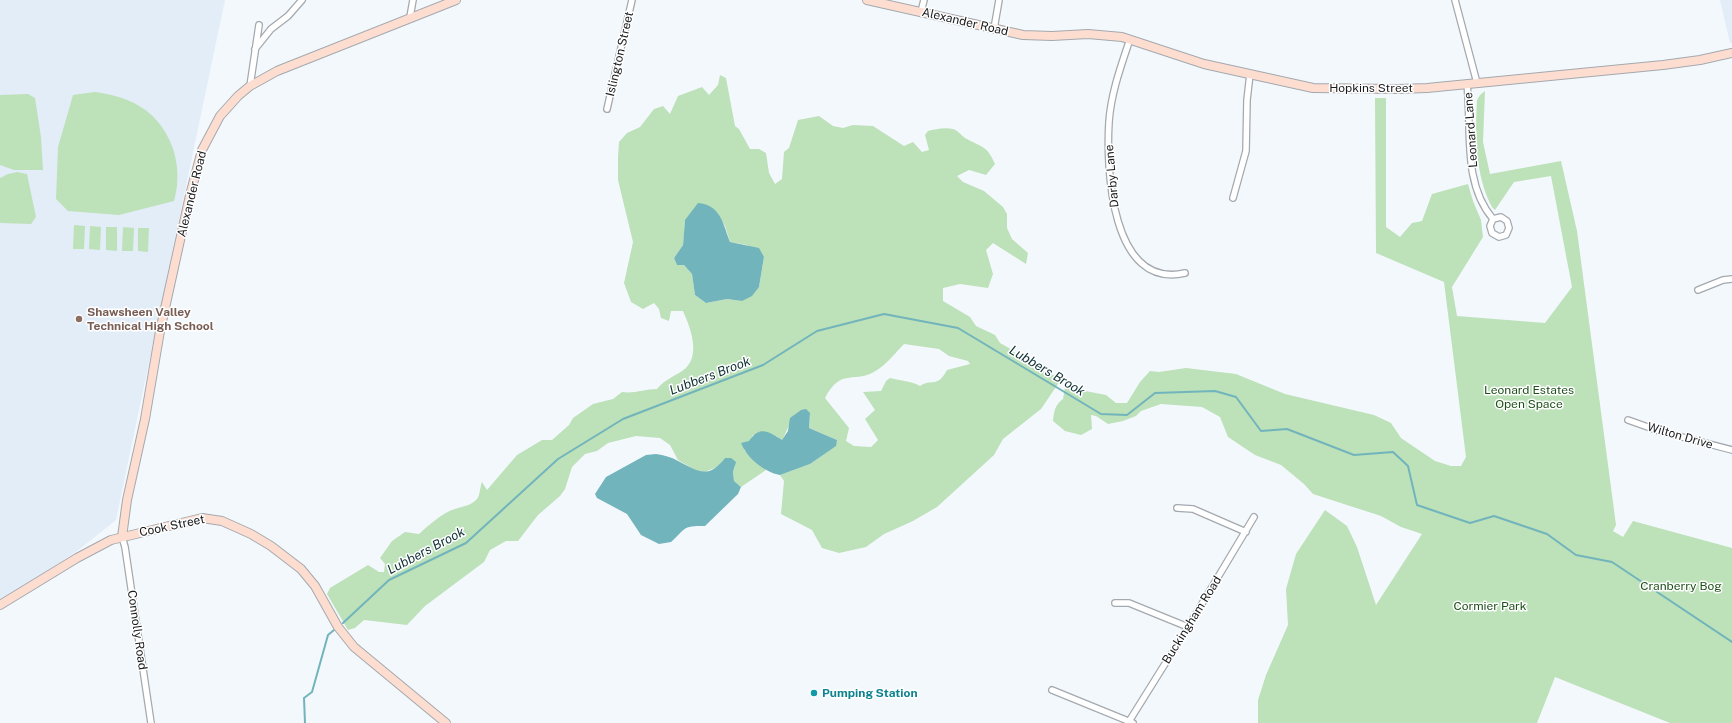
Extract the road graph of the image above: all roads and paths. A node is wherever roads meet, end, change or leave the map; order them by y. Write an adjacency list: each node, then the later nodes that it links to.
1 (302, 0): 15 (street)
2 (413, 0): 10 (street)
3 (456, 0): 10 (street, Alexander Road)
4 (632, 0): 21 (street, Islington Street)
5 (867, 0): 9 (street, Alexander Road)
6 (924, 0): 9 (street)
7 (999, 0): 12 (street)
8 (1455, 0): 18 (street)
9 (920, 12): 12 (street, Alexander Road)
10 (410, 17): 20 (street, Alexander Road)
11 (259, 25): 15 (street)
12 (994, 29): 13 (street, Alexander Road)
13 (1016, 33): 14 (street, Hopkins Street)
14 (1130, 39): 17 (street, Hopkins Street); 24 (street, Darby Lane)
15 (255, 48): 20 (street)
16 (1732, 53): 18 (street, Hopkins Street)
17 (1250, 74): 19 (street, Hopkins Street); 22 (street)
18 (1477, 83): 19 (street, Hopkins Street)
19 (1467, 84): 23 (street, Leonard Lane)
20 (250, 86): 32 (street, Alexander Road)
21 (607, 109)
22 (1233, 198)
23 (1493, 219)
24 (1185, 273)
25 (1732, 279): 26 (street)
26 (1698, 290)
27 (1628, 420): 28 (street, Wilton Drive)
28 (1732, 450)
29 (1177, 508): 31 (street)
30 (1254, 516): 31 (street, Buckingham Road)
31 (1246, 532): 35 (street, Buckingham Road)
32 (122, 537): 34 (street, Cook Street); 37 (street, Connolly Road); 38 (street, Cook Street)
33 (1115, 603): 35 (street)
34 (0, 605)
35 (1188, 627): 39 (street, Buckingham Road)
36 (1052, 690): 39 (street)
37 (150, 723)
38 (446, 723)
39 (1130, 723)

